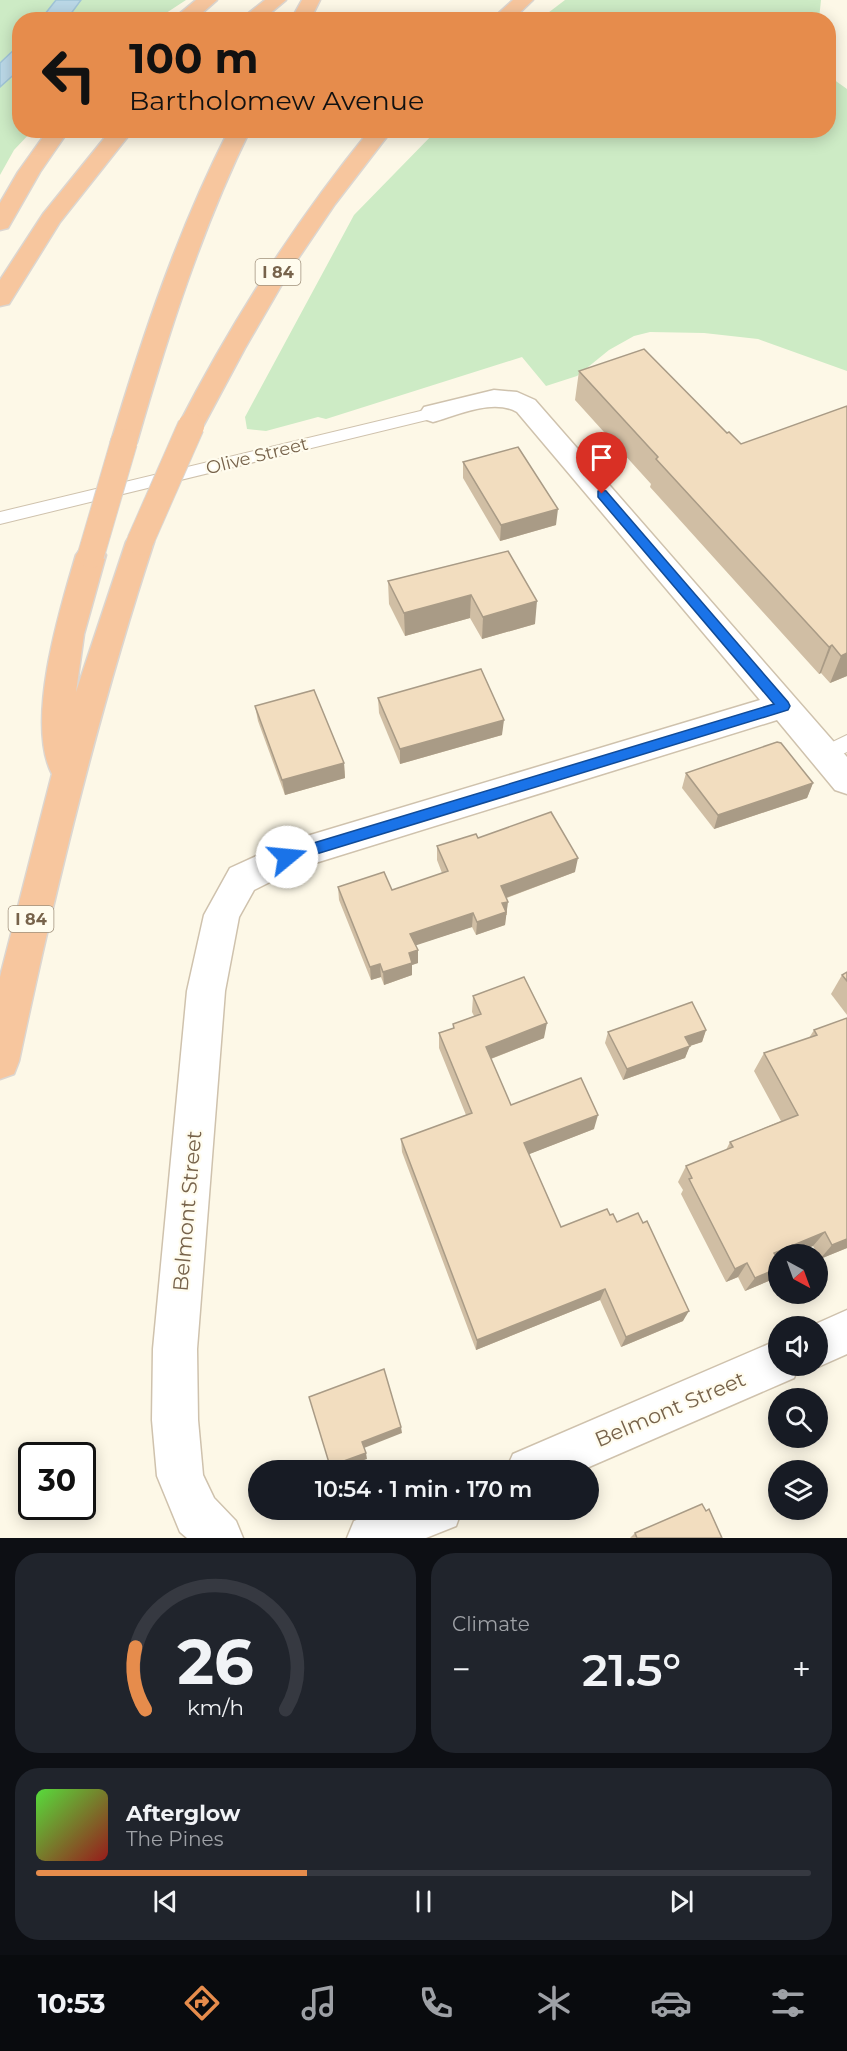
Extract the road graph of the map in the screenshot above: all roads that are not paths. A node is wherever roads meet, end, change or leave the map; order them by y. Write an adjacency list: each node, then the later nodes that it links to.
1 (208, 0): 4 (highway)
2 (277, 0): 5 (highway)
3 (524, 0): 6 (highway)
4 (192, 12)
5 (260, 12)
6 (510, 12)
7 (53, 138): 11 (highway)
8 (117, 138): 12 (highway)
9 (236, 138): 17 (highway, bridge)
10 (376, 138): 17 (highway, I 84, bridge)
11 (0, 223)
12 (0, 299)
13 (433, 413): 14 (lane, Olive Street); 15 (street, Olive Street)
14 (0, 518)
15 (783, 706): 16 (street); 25 (street, Belmont Street)
16 (836, 748): 18 (street)
17 (68, 779): 19 (highway, I 84)
18 (847, 780)
19 (0, 1061)
20 (847, 1332): 21 (street)
21 (828, 1341)
22 (768, 1366): 23 (street, Belmont Street)
23 (552, 1460)
24 (413, 1520): 26 (street)
25 (219, 1538)
26 (371, 1538)

